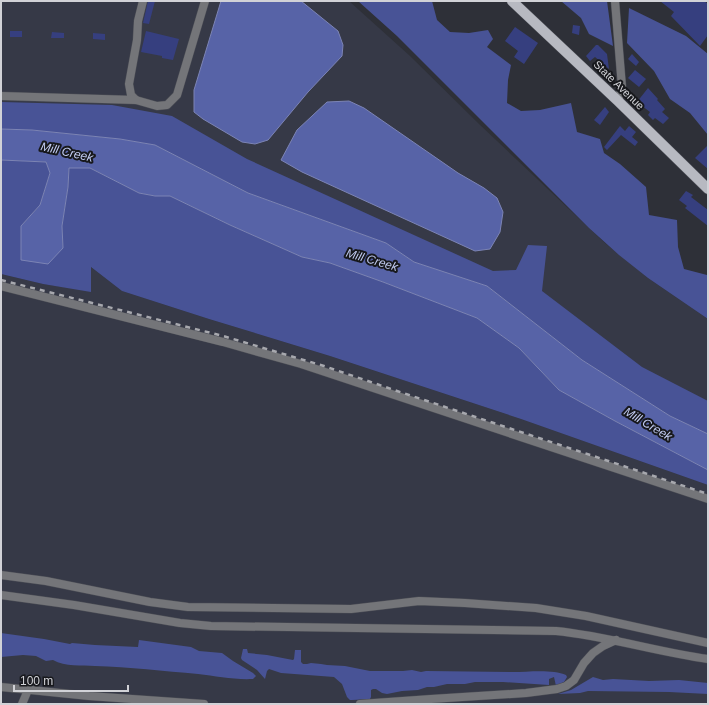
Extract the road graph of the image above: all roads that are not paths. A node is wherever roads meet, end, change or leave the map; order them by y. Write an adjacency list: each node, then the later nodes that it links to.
1 (143, 1): 6 (street)
2 (205, 1): 6 (street)
3 (512, 1): 7 (main road, State Avenue)
4 (615, 1): 7 (street)
5 (1, 96): 6 (street)
6 (136, 100)
7 (618, 101): 8 (main road, State Avenue)
8 (708, 189)
9 (1, 286): 10 (street)
10 (708, 499)
11 (1, 575): 14 (street)
12 (1, 595): 13 (street)
13 (616, 640): 15 (street); 20 (street)
14 (708, 643)
15 (708, 659)
16 (1, 687): 17 (street)
17 (28, 690): 18 (street); 19 (street)
18 (22, 704)
19 (204, 704)
20 (360, 704)

